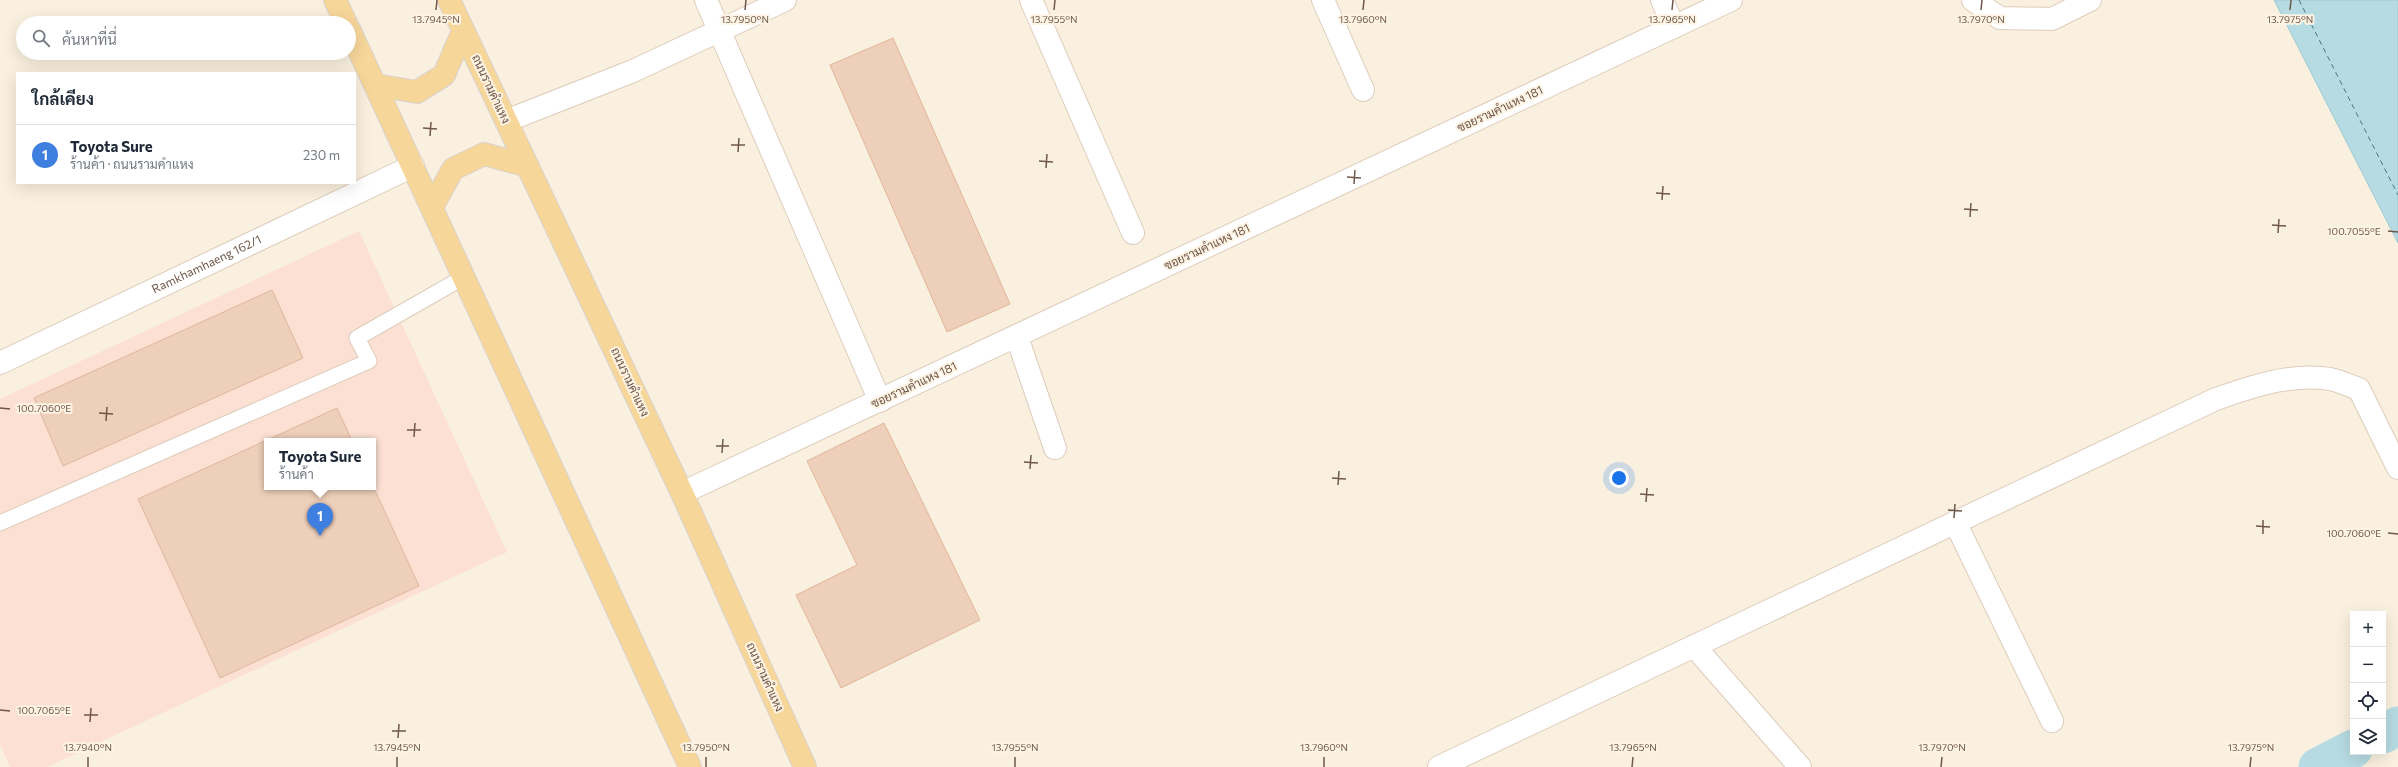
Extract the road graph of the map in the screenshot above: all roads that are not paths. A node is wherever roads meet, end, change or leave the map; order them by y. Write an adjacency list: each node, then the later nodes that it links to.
1 (335, 0): 11 (main road)
2 (449, 0): 14 (main road, ถนนรามคำแหง)
3 (706, 0): 13 (street)
4 (785, 0): 13 (street)
5 (1031, 0): 22 (street)
6 (1322, 0): 17 (street)
7 (1662, 0): 12 (street)
8 (1731, 0): 12 (street, ซอยรามคำแหง 181)
9 (1973, 0): 10 (street)
10 (2090, 0)
11 (343, 16)
12 (1674, 27): 24 (street, ซอยรามคำแหง 181)
13 (720, 30): 18 (street); 26 (street)
14 (463, 31): 16 (main road); 18 (main road, ถนนรามคำแหง)
15 (356, 44): 16 (main road)
16 (375, 85): 19 (main road)
17 (1363, 90)
18 (506, 121): 20 (main road, ถนนรามคำแหง)
19 (413, 166): 21 (main road); 25 (street, Ramkhamhaeng 162/1)
20 (528, 166): 21 (main road); 29 (main road, ถนนรามคำแหง)
21 (432, 208): 23 (main road)
22 (1133, 233)
23 (464, 277): 31 (lane); 34 (main road)
24 (1017, 337): 26 (street, ซอยรามคำแหง 181); 27 (street)
25 (0, 363)
26 (880, 401): 29 (street, ซอยรามคำแหง 181)
27 (1055, 448)
28 (2398, 468): 30 (street)
29 (682, 493): 35 (main road, ถนนรามคำแหง)
30 (1955, 522): 32 (street); 33 (street)
31 (0, 523)
32 (1694, 646): 36 (street); 37 (street)
33 (2052, 721)
34 (690, 767)
35 (805, 767)
36 (1439, 767)
37 (1800, 767)

